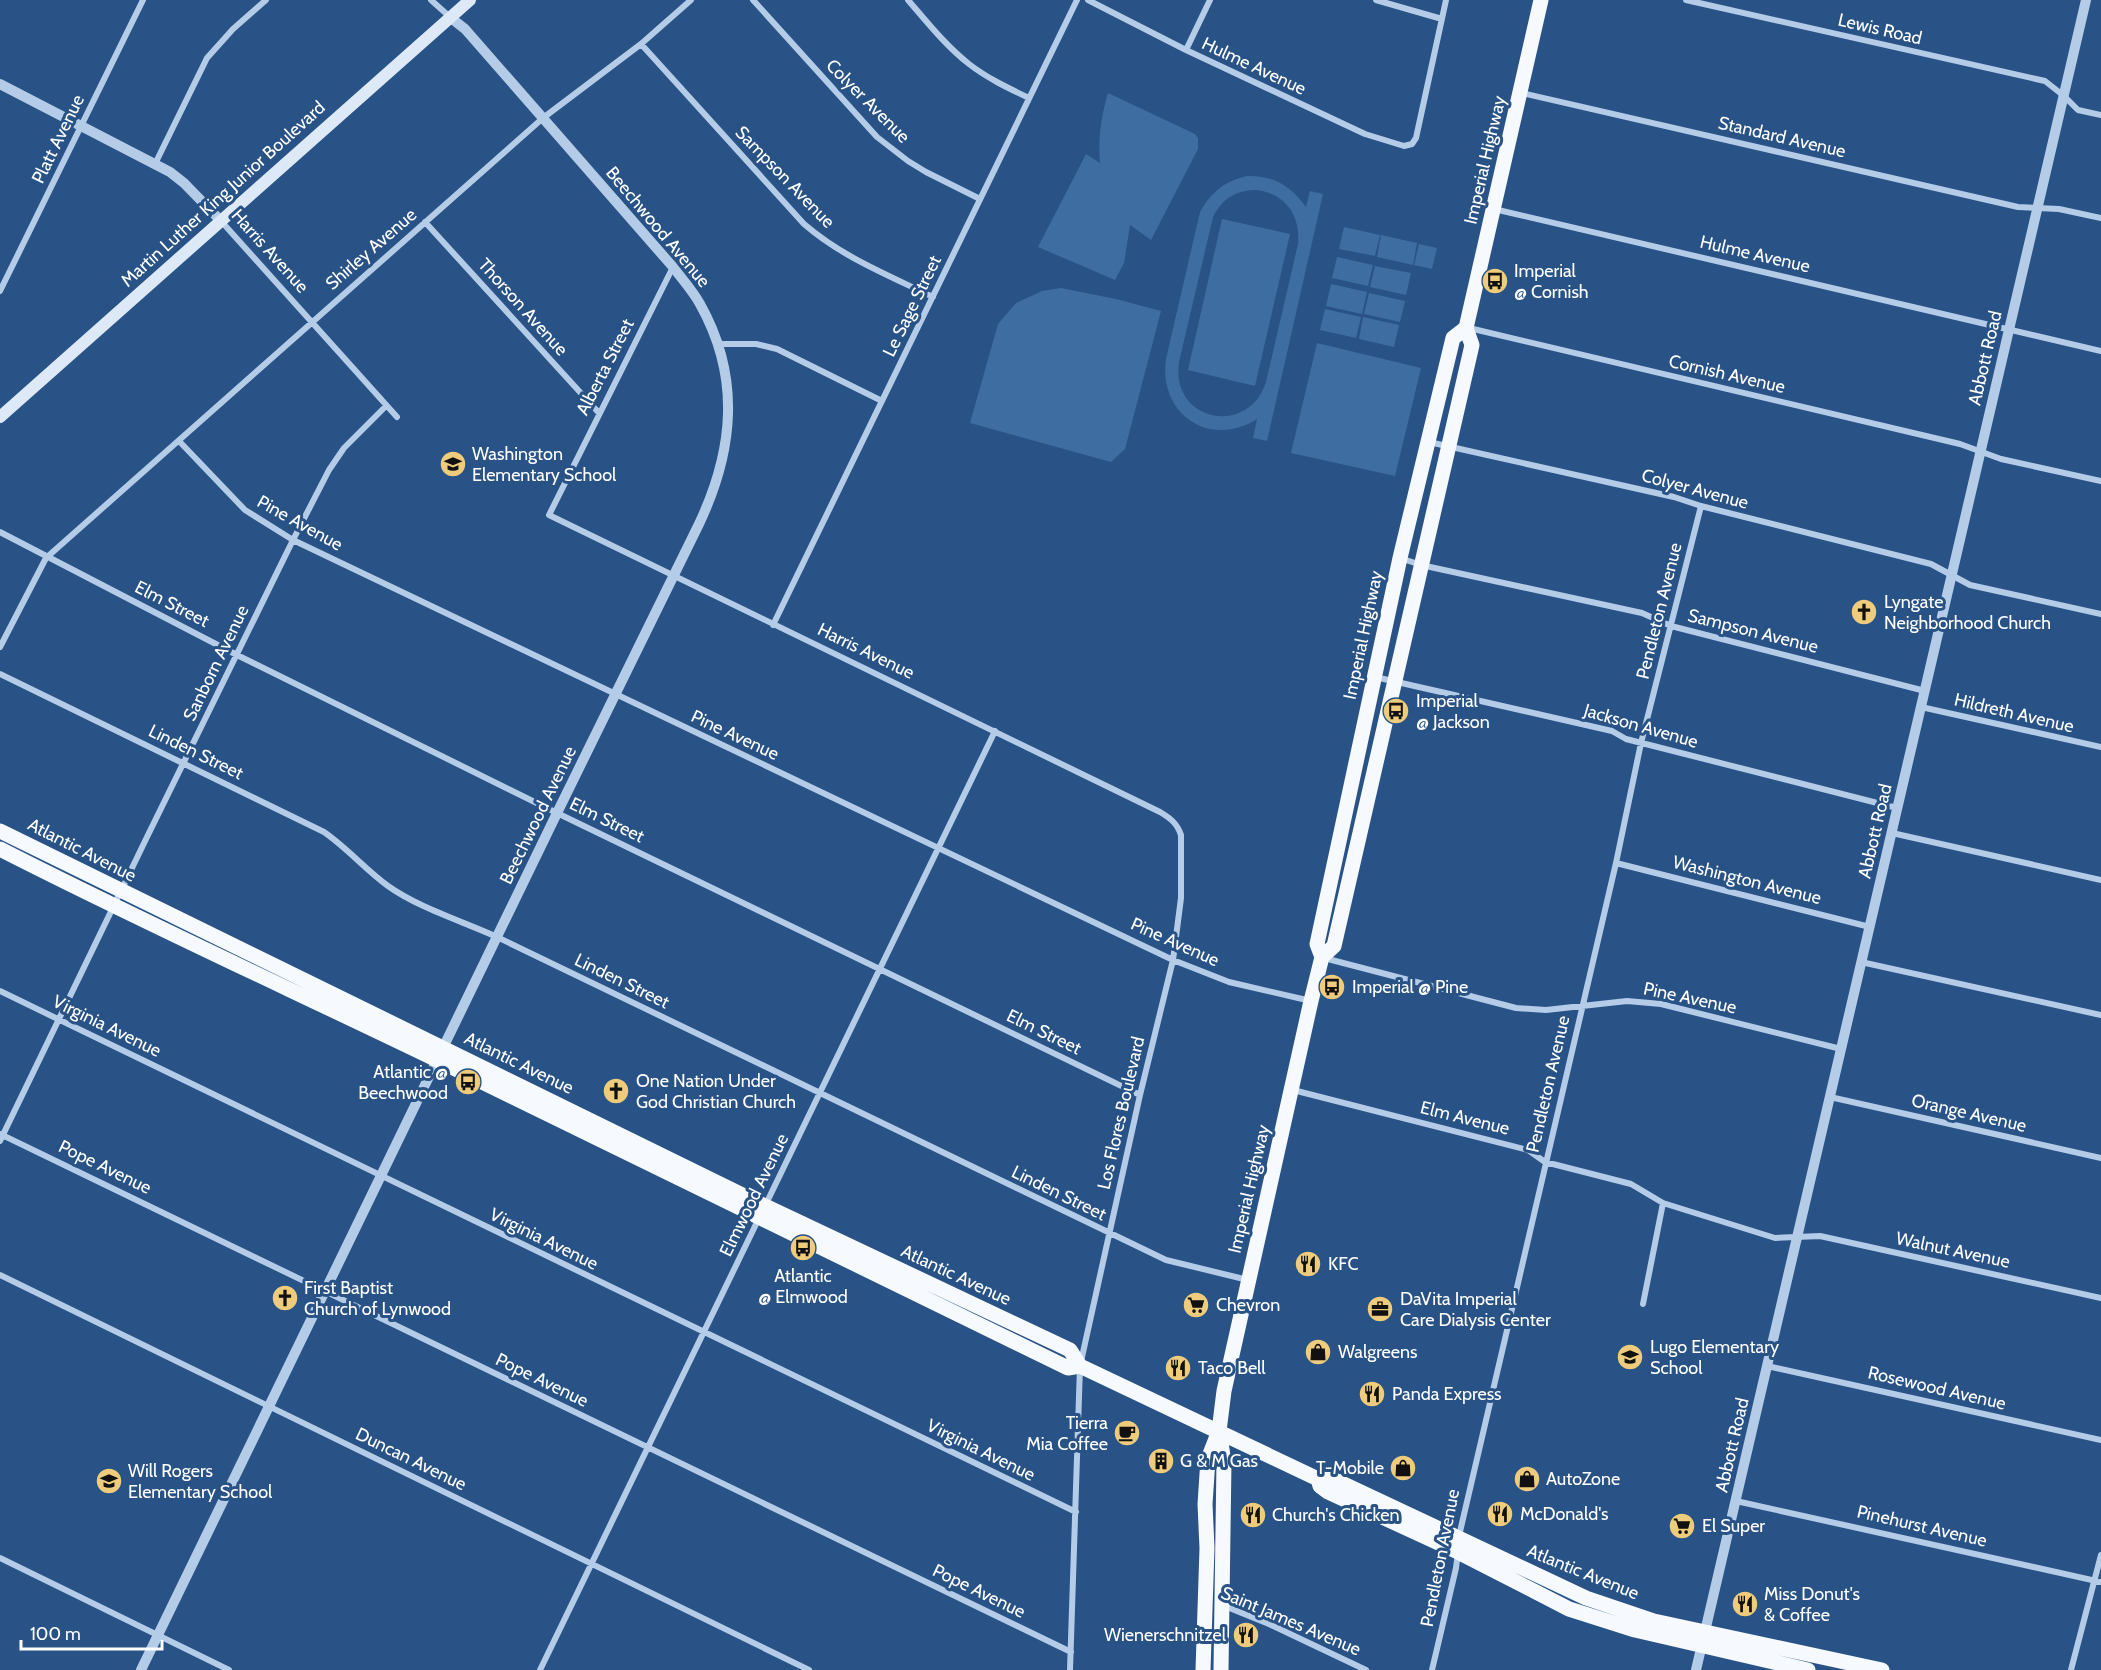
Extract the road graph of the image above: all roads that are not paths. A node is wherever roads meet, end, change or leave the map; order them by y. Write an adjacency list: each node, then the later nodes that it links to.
1 (143, 0): 26 (street, Platt Avenue)
2 (266, 0): 27 (street)
3 (431, 0): 16 (street)
4 (470, 0): 16 (main road, Martin Luther King Junior Boulevard)
5 (692, 0): 18 (street, Shirley Avenue)
6 (753, 0): 28 (street, Colyer Avenue)
7 (908, 0): 23 (street)
8 (1077, 0): 23 (street, Le Sage Street)
9 (1088, 0): 19 (street, Hulme Avenue)
10 (1210, 0): 19 (street)
11 (1376, 0): 17 (street)
12 (1446, 0): 17 (street)
13 (1541, 0): 21 (main road, Imperial Highway)
14 (1686, 0): 22 (street, Lewis Road)
15 (2086, 0): 22 (street, Abbott Road)
16 (451, 18): 25 (street, Beechwood Avenue); 32 (main road, Martin Luther King Junior Boulevard)
17 (1442, 19): 19 (street, Hulme Avenue)
18 (641, 44): 25 (street, Shirley Avenue); 36 (street, Sampson Avenue)
19 (1186, 50)
20 (0, 84): 26 (street, Harris Avenue)
21 (1520, 93): 29 (street, Standard Avenue); 30 (main road, Imperial Highway)
22 (2064, 96): 24 (street, Lewis Road); 29 (street, Abbott Road)
23 (1029, 98): 28 (street, Le Sage Street)
24 (2101, 115)
25 (543, 118): 33 (street, Shirley Avenue); 34 (street, Beechwood Avenue)
26 (81, 127): 27 (street, Harris Avenue); 35 (street, Platt Avenue)
27 (155, 164): 32 (street, Harris Avenue)
28 (980, 199): 36 (street, Le Sage Street)
29 (2037, 208): 31 (street, Standard Avenue); 39 (street, Abbott Road)
30 (1493, 209): 38 (main road, Imperial Highway); 39 (street, Hulme Avenue)
31 (2101, 218)
32 (220, 220): 37 (street, Harris Avenue); 45 (main road, Martin Luther King Junior Boulevard)
33 (425, 222): 37 (street, Shirley Avenue); 44 (street, Thorson Avenue)
34 (673, 267): 40 (street, Beechwood Avenue); 44 (street, Alberta Street)
35 (0, 291)
36 (933, 297): 42 (street, Le Sage Street)
37 (311, 322): 43 (street, Harris Avenue); 47 (street, Shirley Avenue)
38 (1466, 328): 48 (main road, Imperial Highway); 49 (main road, Imperial Highway); 50 (street, Cornish Avenue)
39 (2009, 329): 41 (street, Hulme Avenue); 50 (street, Abbott Road)
40 (719, 344): 42 (street); 60 (street, Beechwood Avenue)
41 (2101, 351)
42 (882, 401): 62 (street, Le Sage Street)
43 (386, 406): 46 (street, Harris Avenue); 55 (street, Sanborn Avenue)
44 (599, 413): 53 (street, Alberta Street)
45 (0, 417)
46 (397, 417)
47 (178, 441): 55 (street, Pine Avenue); 56 (street, Shirley Avenue)
48 (1428, 441): 49 (street, Colyer Avenue); 57 (main road, Imperial Highway)
49 (1449, 446): 52 (street, Colyer Avenue); 58 (main road, Imperial Highway)
50 (1980, 452): 51 (street, Cornish Avenue); 59 (street, Abbott Road)
51 (2101, 482)
52 (1701, 506): 59 (street, Colyer Avenue); 63 (street, Pendleton Avenue)
53 (549, 515): 60 (street, Harris Avenue)
54 (0, 532): 56 (street, Elm Street)
55 (293, 540): 65 (street, Sanborn Avenue); 70 (street, Pine Avenue)
56 (46, 558): 64 (street, Shirley Avenue); 65 (street, Elm Street)
57 (1400, 558): 58 (street, Sampson Avenue); 67 (main road, Imperial Highway)
58 (1421, 566): 63 (street, Sampson Avenue); 68 (main road, Imperial Highway)
59 (1952, 575): 61 (street, Colyer Avenue); 69 (street, Abbott Road)
60 (673, 576): 62 (street, Harris Avenue); 70 (street, Beechwood Avenue)
61 (2101, 614)
62 (773, 624): 72 (street, Harris Avenue)
63 (1671, 626): 69 (street, Sampson Avenue); 73 (street, Pendleton Avenue)
64 (0, 647)
65 (237, 654): 75 (street, Sanborn Avenue); 77 (street, Elm Street)
66 (0, 674): 75 (street, Linden Street)
67 (1374, 677): 68 (street, Jackson Avenue); 88 (main road, Imperial Highway)
68 (1394, 681): 73 (street, Jackson Avenue); 88 (main road, Imperial Highway)
69 (1925, 691): 71 (street, Abbott Road)
70 (615, 695): 77 (street, Beechwood Avenue); 81 (street, Pine Avenue)
71 (1921, 707): 74 (street, Hildreth Avenue); 76 (street, Abbott Road)
72 (995, 731): 78 (street, Harris Avenue); 81 (street, Elmwood Avenue)
73 (1641, 743): 76 (street, Jackson Avenue); 83 (street, Pendleton Avenue)
74 (2101, 747)
75 (184, 763): 85 (street, Sanborn Avenue); 87 (street, Linden Street)
76 (1898, 808): 80 (street, Abbott Road)
77 (557, 813): 87 (street, Beechwood Avenue); 91 (street, Elm Street)
78 (1169, 817): 89 (street, Los Flores Boulevard)
79 (0, 831): 85 (main road, Atlantic Avenue)
80 (1892, 833): 84 (street); 86 (street, Abbott Road)
81 (939, 848): 89 (street, Pine Avenue); 91 (street, Elmwood Avenue)
82 (0, 849): 85 (main road, Atlantic Avenue)
83 (1616, 863): 86 (street, Washington Avenue); 94 (street, Pendleton Avenue)
84 (2101, 880)
85 (118, 899): 96 (street, Sanborn Avenue); 98 (main road, Atlantic Avenue)
86 (1870, 927): 90 (street, Abbott Road)
87 (497, 937): 98 (street, Beechwood Avenue); 100 (street, Linden Street)
88 (1322, 957): 93 (main road, Imperial Highway); 94 (street, Pine Avenue)
89 (1173, 960): 93 (street, Pine Avenue); 101 (street, Los Flores Boulevard)
90 (1862, 962): 95 (street); 97 (street, Abbott Road)
91 (881, 969): 100 (street, Elmwood Avenue); 101 (street, Elm Street)
92 (0, 991): 96 (street, Virginia Avenue)
93 (1311, 1001): 99 (main road, Imperial Highway)
94 (1582, 1005): 97 (street, Pine Avenue); 105 (street, Pendleton Avenue)
95 (2101, 1015)
96 (59, 1020): 103 (street, Sanborn Avenue); 106 (street, Virginia Avenue)
97 (1841, 1049): 102 (street, Abbott Road)
98 (441, 1055): 106 (street, Beechwood Avenue); 108 (main road, Atlantic Avenue)
99 (1291, 1090): 105 (street, Elm Avenue); 112 (main road, Imperial Highway)
100 (821, 1093): 108 (street, Elmwood Avenue); 109 (street, Linden Street)
101 (1140, 1095): 109 (street, Los Flores Boulevard)
102 (1830, 1097): 104 (street, Orange Avenue); 110 (street, Abbott Road)
103 (1, 1136): 113 (street, Pope Avenue)
104 (2101, 1158)
105 (1545, 1162): 107 (street, Elm Avenue); 125 (street, Pendleton Avenue)
106 (382, 1176): 113 (street, Beechwood Avenue); 116 (street, Virginia Avenue)
107 (1663, 1203): 110 (street, Elm Avenue); 115 (street)
108 (762, 1212): 116 (street, Elmwood Avenue); 117 (main road, Atlantic Avenue)
109 (1108, 1233): 112 (street, Linden Street); 117 (street, Los Flores Boulevard)
110 (1797, 1236): 114 (street, Walnut Avenue); 118 (street, Abbott Road)
111 (0, 1275): 119 (street, Duncan Avenue)
112 (1248, 1280): 120 (main road, Imperial Highway)
113 (326, 1291): 119 (street, Beechwood Avenue); 122 (street, Pope Avenue)
114 (2101, 1298)
115 (1643, 1304)
116 (704, 1333): 122 (street, Elmwood Avenue); 124 (street, Virginia Avenue)
117 (1080, 1366): 120 (main road, Atlantic Avenue); 124 (street, Los Flores Boulevard)
118 (1767, 1366): 121 (street, Rosewood Avenue); 123 (street, Abbott Road)
119 (269, 1407): 128 (street, Duncan Avenue); 132 (street, Beechwood Avenue)
120 (1219, 1431): 125 (main road, Atlantic Avenue); 130 (main road, Imperial Highway); 131 (main road, Imperial Highway)
121 (2101, 1440)
122 (648, 1448): 128 (street, Elmwood Avenue); 134 (street, Pope Avenue)
123 (1736, 1501): 129 (street, Pinehurst Avenue); 133 (street, Abbott Road)
124 (1076, 1512): 134 (street, Los Flores Boulevard)
125 (1458, 1546): 133 (main road, Atlantic Avenue); 143 (street, Pendleton Avenue)
126 (2101, 1555): 129 (street)
127 (0, 1558): 132 (street)
128 (592, 1564): 137 (street, Elmwood Avenue); 138 (street, Duncan Avenue)
129 (2098, 1582): 147 (street)
130 (1204, 1601): 131 (street, Saint James Avenue); 140 (main road, Imperial Highway)
131 (1223, 1605): 141 (main road, Imperial Highway); 142 (street, Saint James Avenue)
132 (158, 1635): 135 (street, Beechwood Avenue); 136 (street)
133 (1704, 1638): 144 (street, Abbott Road); 145 (main road, Atlantic Avenue); 146 (main road, Atlantic Avenue)
134 (1071, 1652): 139 (street, Los Flores Boulevard)
135 (141, 1670)
136 (229, 1670)
137 (540, 1670)
138 (809, 1670)
139 (1071, 1670)
140 (1203, 1670)
141 (1221, 1670)
142 (1366, 1670)
143 (1432, 1670)
144 (1696, 1670)
145 (1808, 1670)
146 (1882, 1670)
147 (2071, 1670)

